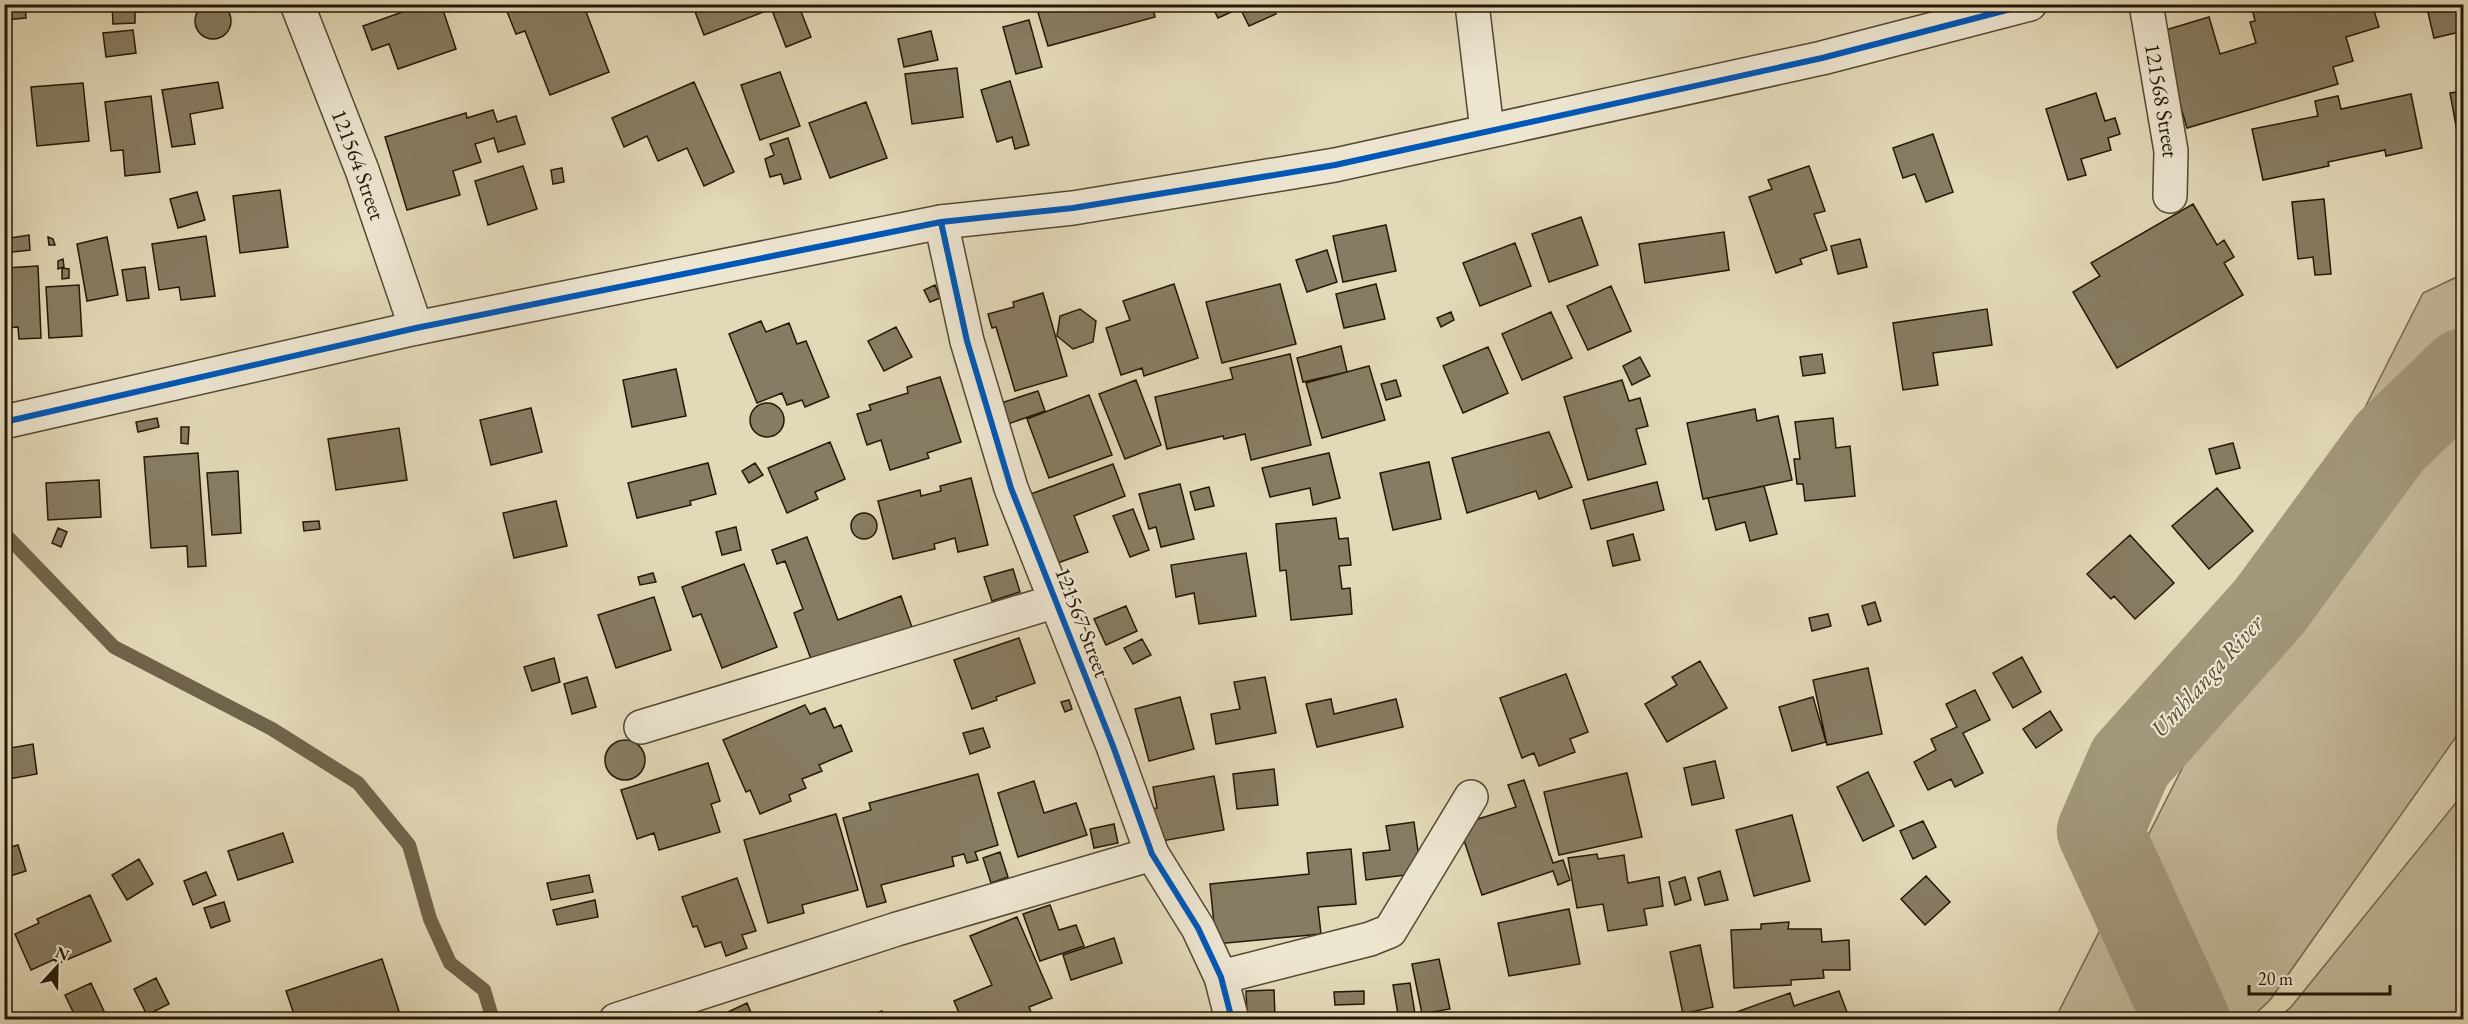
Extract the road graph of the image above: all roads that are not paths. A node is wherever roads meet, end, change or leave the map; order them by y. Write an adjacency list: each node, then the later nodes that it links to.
1 (297, 4): 8 (street, 121564 Street)
2 (1472, 4): 5 (street)
3 (2030, 4): 5 (street)
4 (2146, 4): 6 (street, 121568 Street)
5 (1487, 130): 7 (street)
6 (2170, 196)
7 (941, 222): 8 (street); 10 (street, 121567 Street)
8 (416, 328): 9 (street)
9 (4, 422)
10 (1056, 601): 11 (street); 13 (street, 121567 Street)
11 (641, 727)
12 (1472, 797): 14 (street)
13 (1152, 854): 14 (street, 121567 Street); 15 (street)
14 (1221, 977): 16 (street, 121567 Street)
15 (616, 1020)
16 (1232, 1020)

